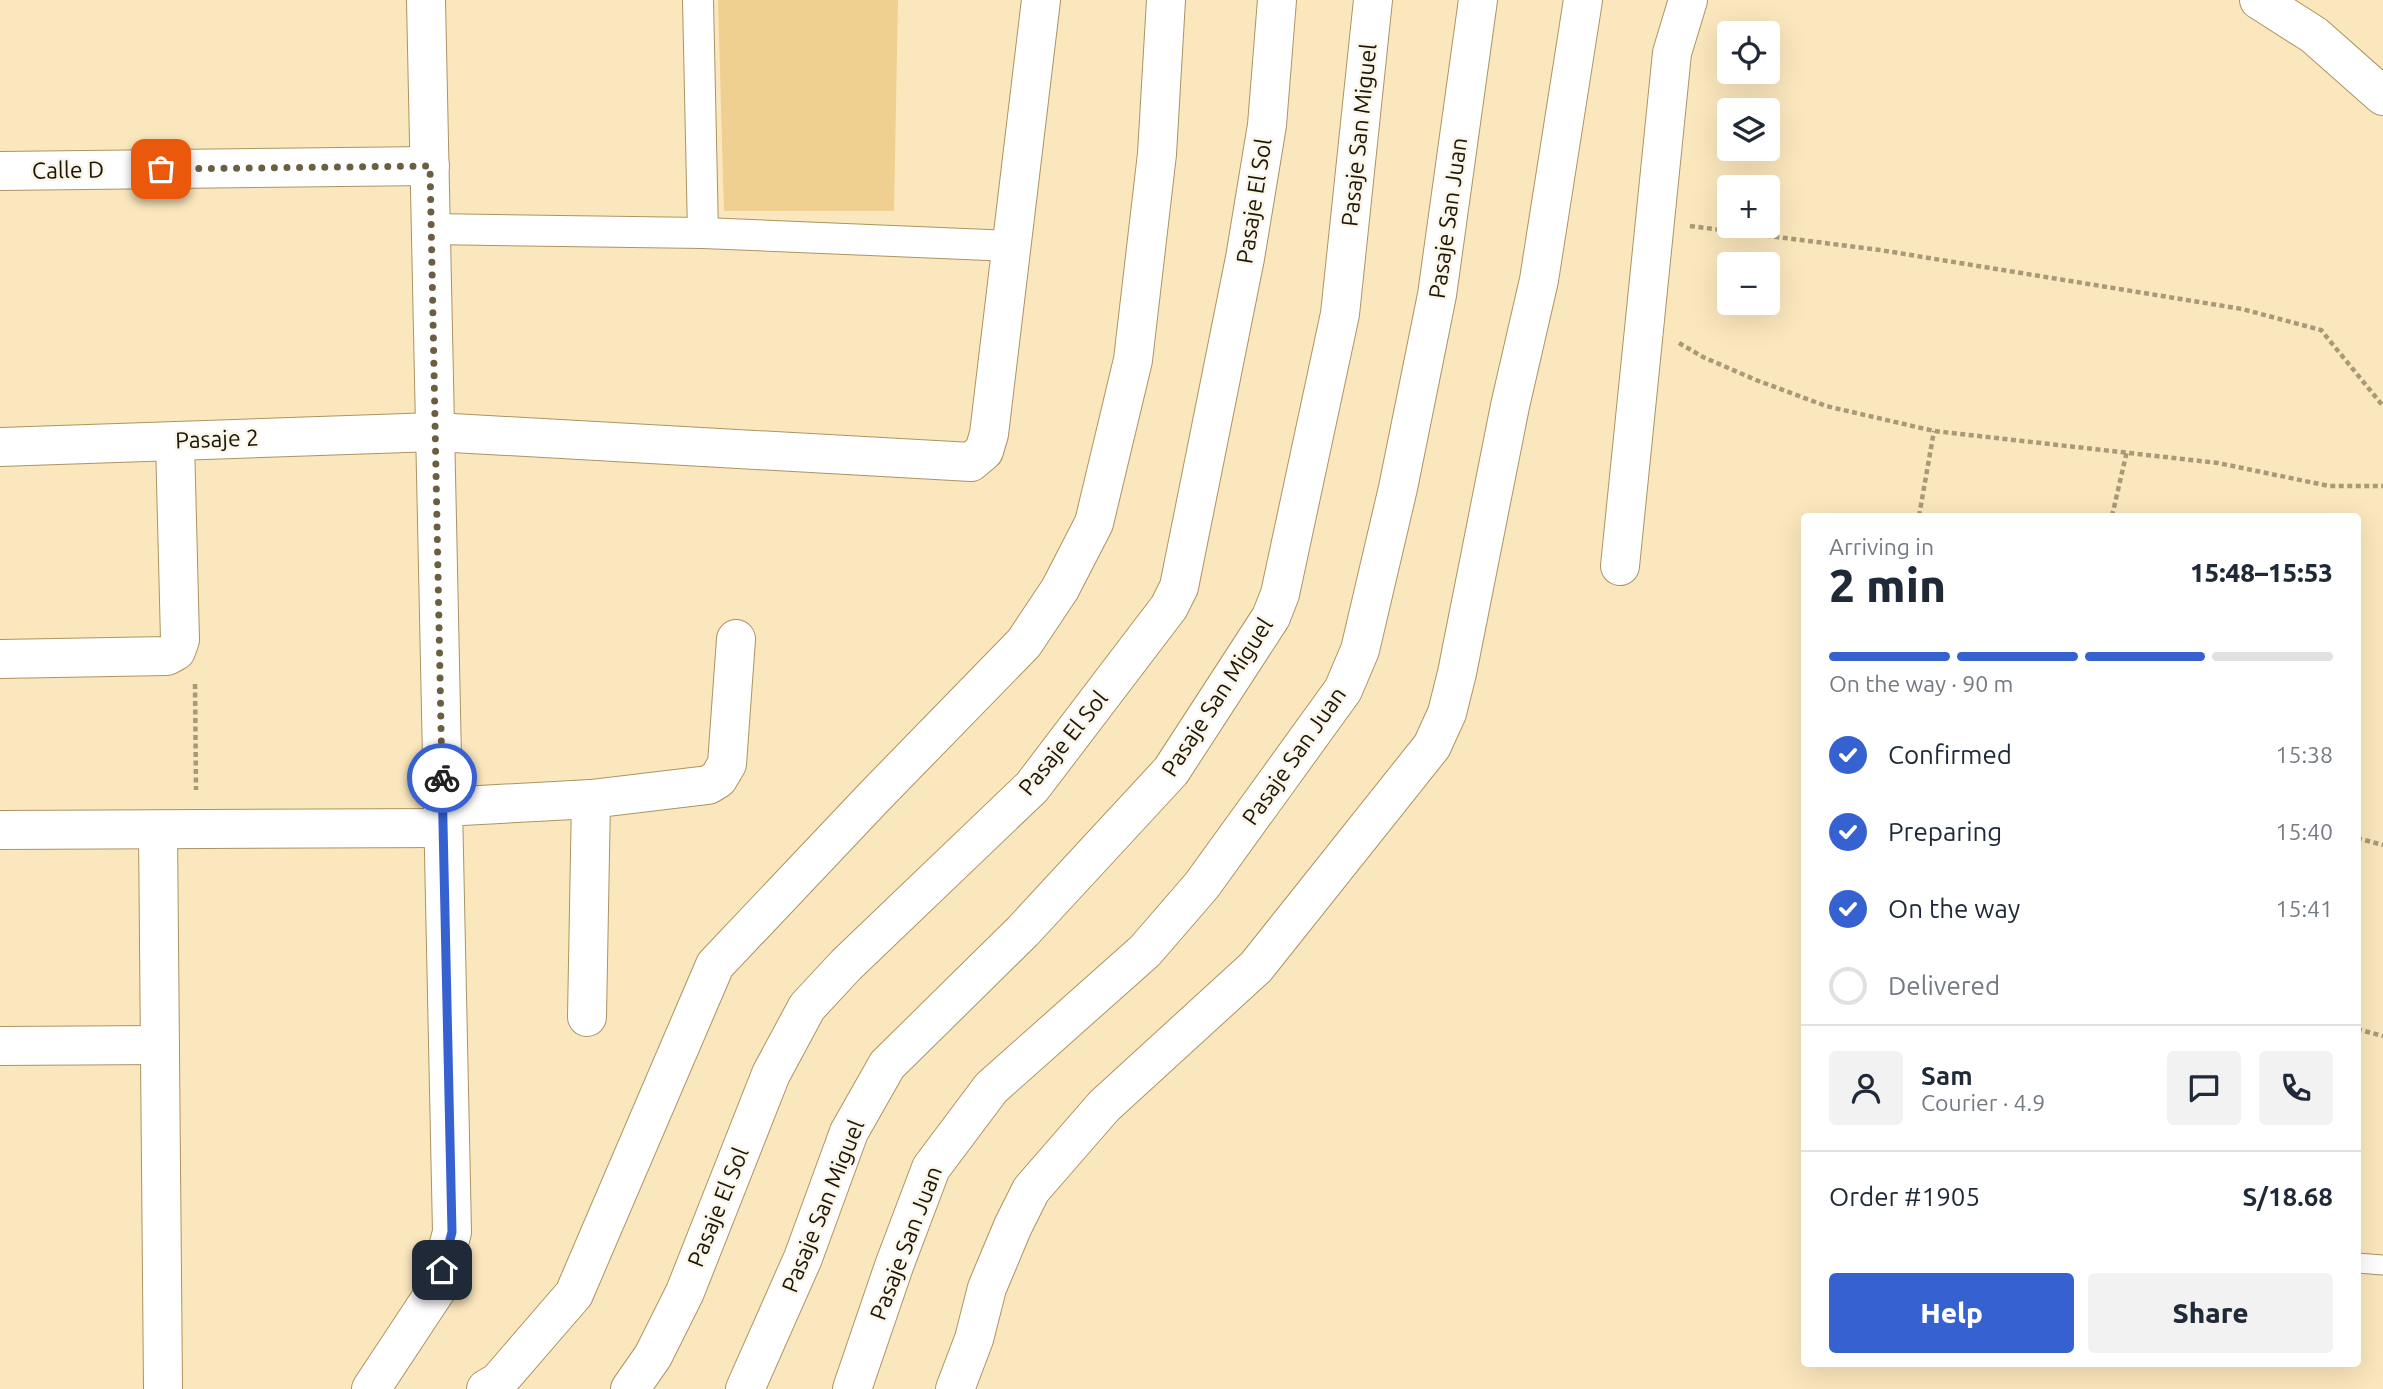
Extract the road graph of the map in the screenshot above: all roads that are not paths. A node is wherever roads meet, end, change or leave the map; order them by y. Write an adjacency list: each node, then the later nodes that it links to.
1 (426, 0): 12 (street)
2 (698, 0): 15 (street)
3 (1041, 0): 16 (street)
4 (1166, 0): 34 (street)
5 (1278, 0): 35 (street, Pasaje El Sol)
6 (1373, 0): 36 (street, Pasaje San Miguel)
7 (1478, 0): 37 (street, Pasaje San Juan)
8 (1583, 0): 38 (street)
9 (1688, 0): 20 (street)
10 (2259, 0): 11 (street)
11 (2383, 96)
12 (430, 166): 13 (street, Calle D); 14 (street)
13 (0, 171)
14 (431, 229): 15 (street); 17 (street)
15 (703, 233): 16 (street)
16 (1012, 246): 17 (street, Pasaje 2)
17 (435, 432): 18 (street, Pasaje 2); 24 (street)
18 (175, 441): 19 (street, Pasaje 2); 22 (street)
19 (0, 447)
20 (1620, 566)
21 (736, 639): 23 (street)
22 (0, 659)
23 (591, 799): 24 (street); 27 (street)
24 (443, 818): 26 (street); 33 (street)
25 (0, 830): 26 (street)
26 (158, 830): 28 (street)
27 (587, 1017)
28 (160, 1045): 29 (street); 32 (street)
29 (0, 1046)
30 (2361, 1263): 31 (lane)
31 (2383, 1265)
32 (163, 1389)
33 (371, 1389)
34 (486, 1389)
35 (630, 1389)
36 (745, 1389)
37 (852, 1389)
38 (955, 1389)

